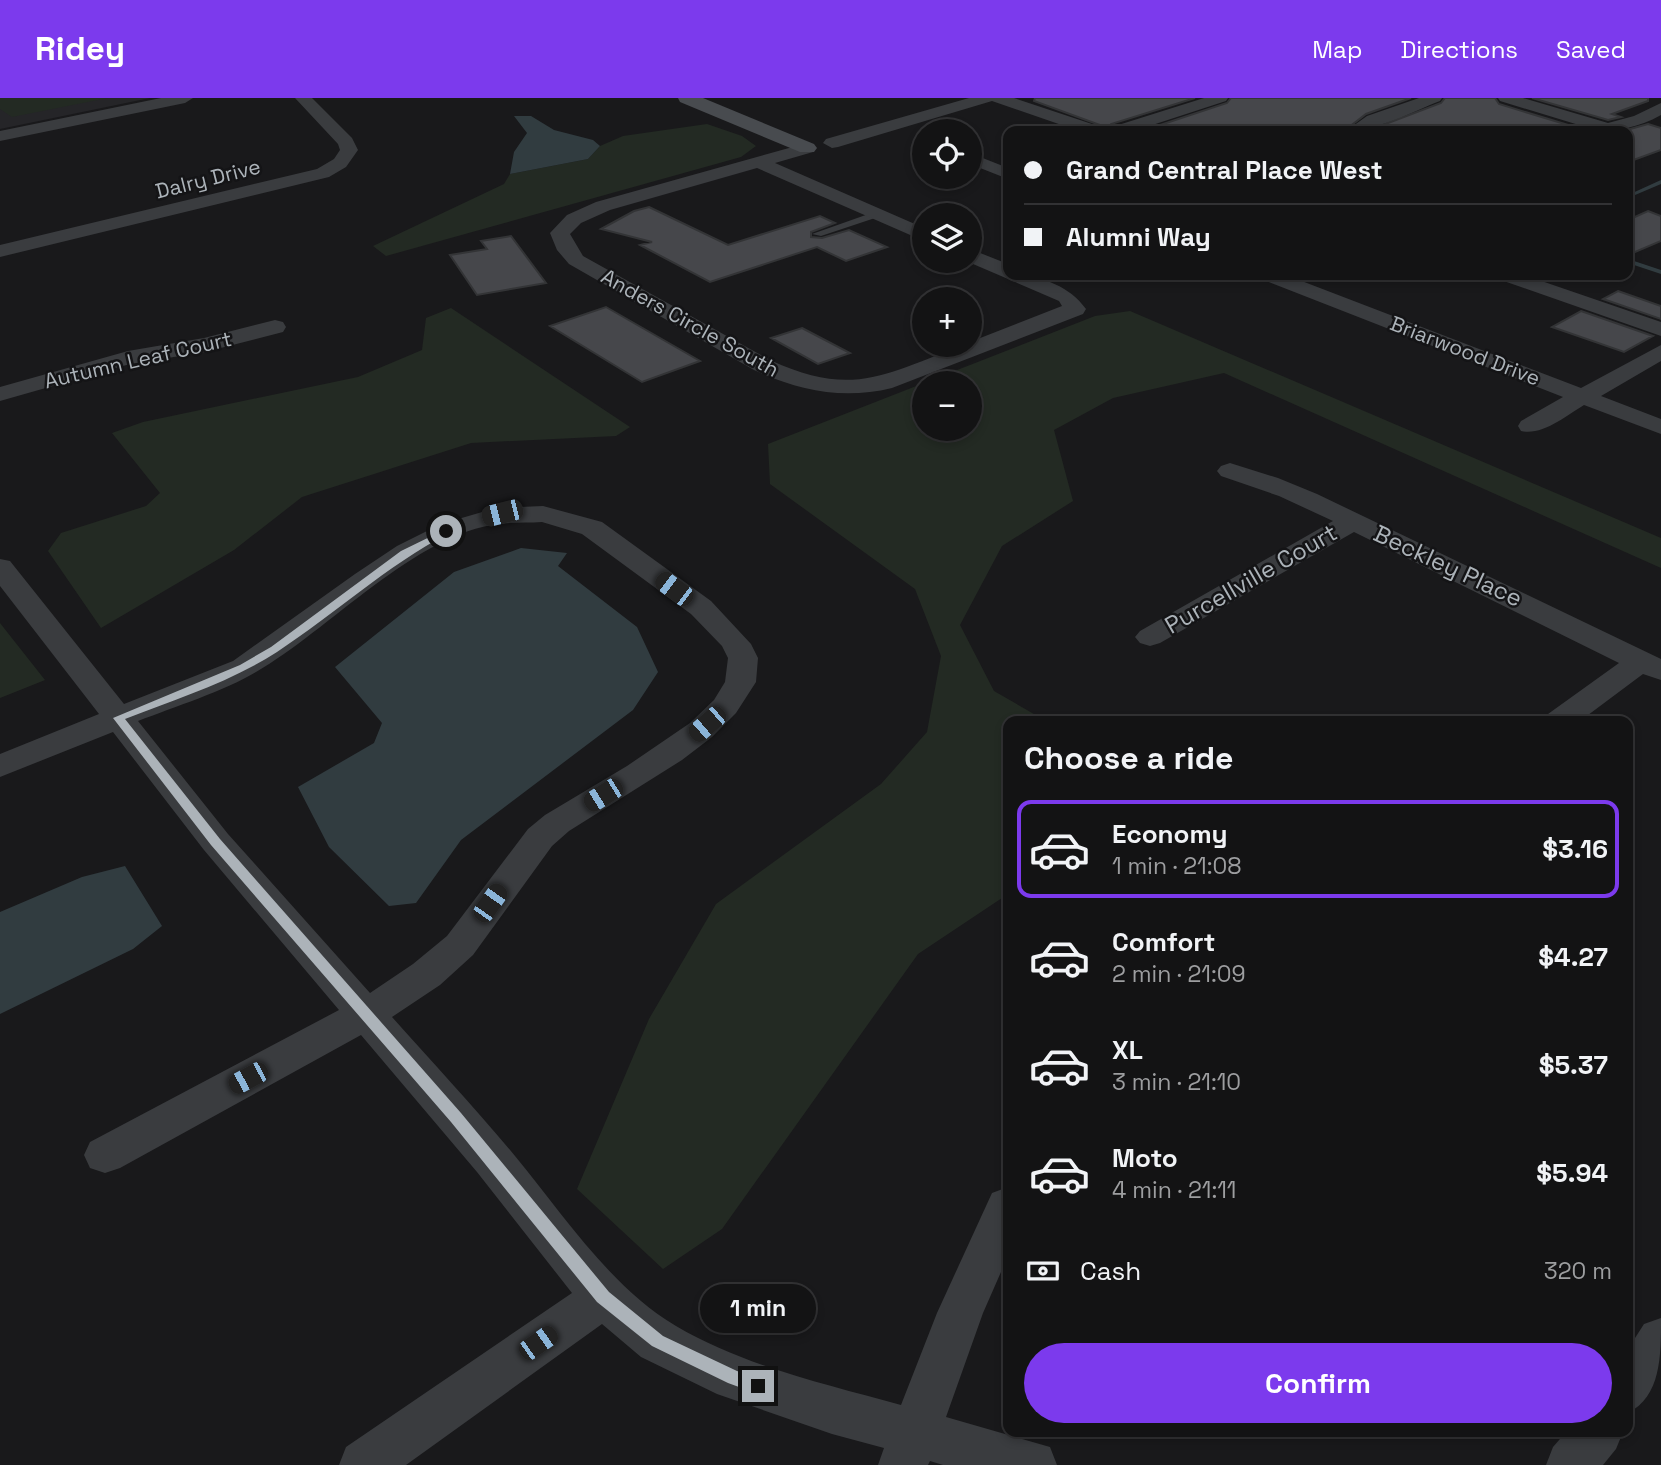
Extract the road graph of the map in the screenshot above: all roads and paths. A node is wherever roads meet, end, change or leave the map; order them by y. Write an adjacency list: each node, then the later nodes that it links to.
1 (185, 98): 16 (street)
2 (303, 98): 26 (street, Dalry Drive)
3 (687, 98): 19 (street)
4 (986, 98): 15 (street)
5 (998, 98): 10 (street)
6 (1220, 98): 11 (street)
7 (1434, 98): 12 (street)
8 (1506, 98): 13 (street)
9 (1661, 108): 14 (street)
10 (1080, 126)
11 (1133, 126)
12 (1363, 126)
13 (1592, 126)
14 (1618, 126)
15 (889, 127): 17 (street); 18 (street)
16 (0, 136)
17 (912, 136)
18 (832, 143)
19 (807, 148): 20 (street)
20 (758, 162): 23 (street); 29 (street, Anders Circle South)
21 (982, 164): 22 (street)
22 (1003, 172)
23 (877, 214): 24 (street); 25 (lane)
24 (912, 230)
25 (817, 234)
26 (0, 251)
27 (982, 260): 28 (street)
28 (1003, 270)
29 (1026, 280)
30 (1281, 280): 36 (street, Briarwood Drive)
31 (1519, 280): 33 (street)
32 (275, 327): 35 (street, Autumn Leaf Court)
33 (1661, 329)
34 (1661, 352): 36 (street)
35 (0, 394)
36 (1582, 396): 37 (street); 38 (street, Briarwood Drive)
37 (1530, 426)
38 (1661, 427)
39 (1230, 471): 40 (street, Beckley Place)
40 (1353, 521): 42 (street, Purcellville Court); 43 (street, Beckley Place)
41 (0, 567): 45 (street)
42 (1150, 637)
43 (1651, 666): 44 (street)
44 (1567, 716)
45 (118, 718): 46 (street); 47 (street); 47 (street)
46 (0, 766)
47 (367, 1013): 48 (street); 50 (street)
48 (105, 1155)
49 (1003, 1217): 54 (street)
50 (603, 1297): 54 (street); 55 (street)
51 (1661, 1340): 52 (street)
52 (1633, 1382)
53 (1594, 1437): 57 (street)
54 (909, 1448): 56 (street)
55 (364, 1465)
56 (1032, 1465)
57 (1571, 1465)

